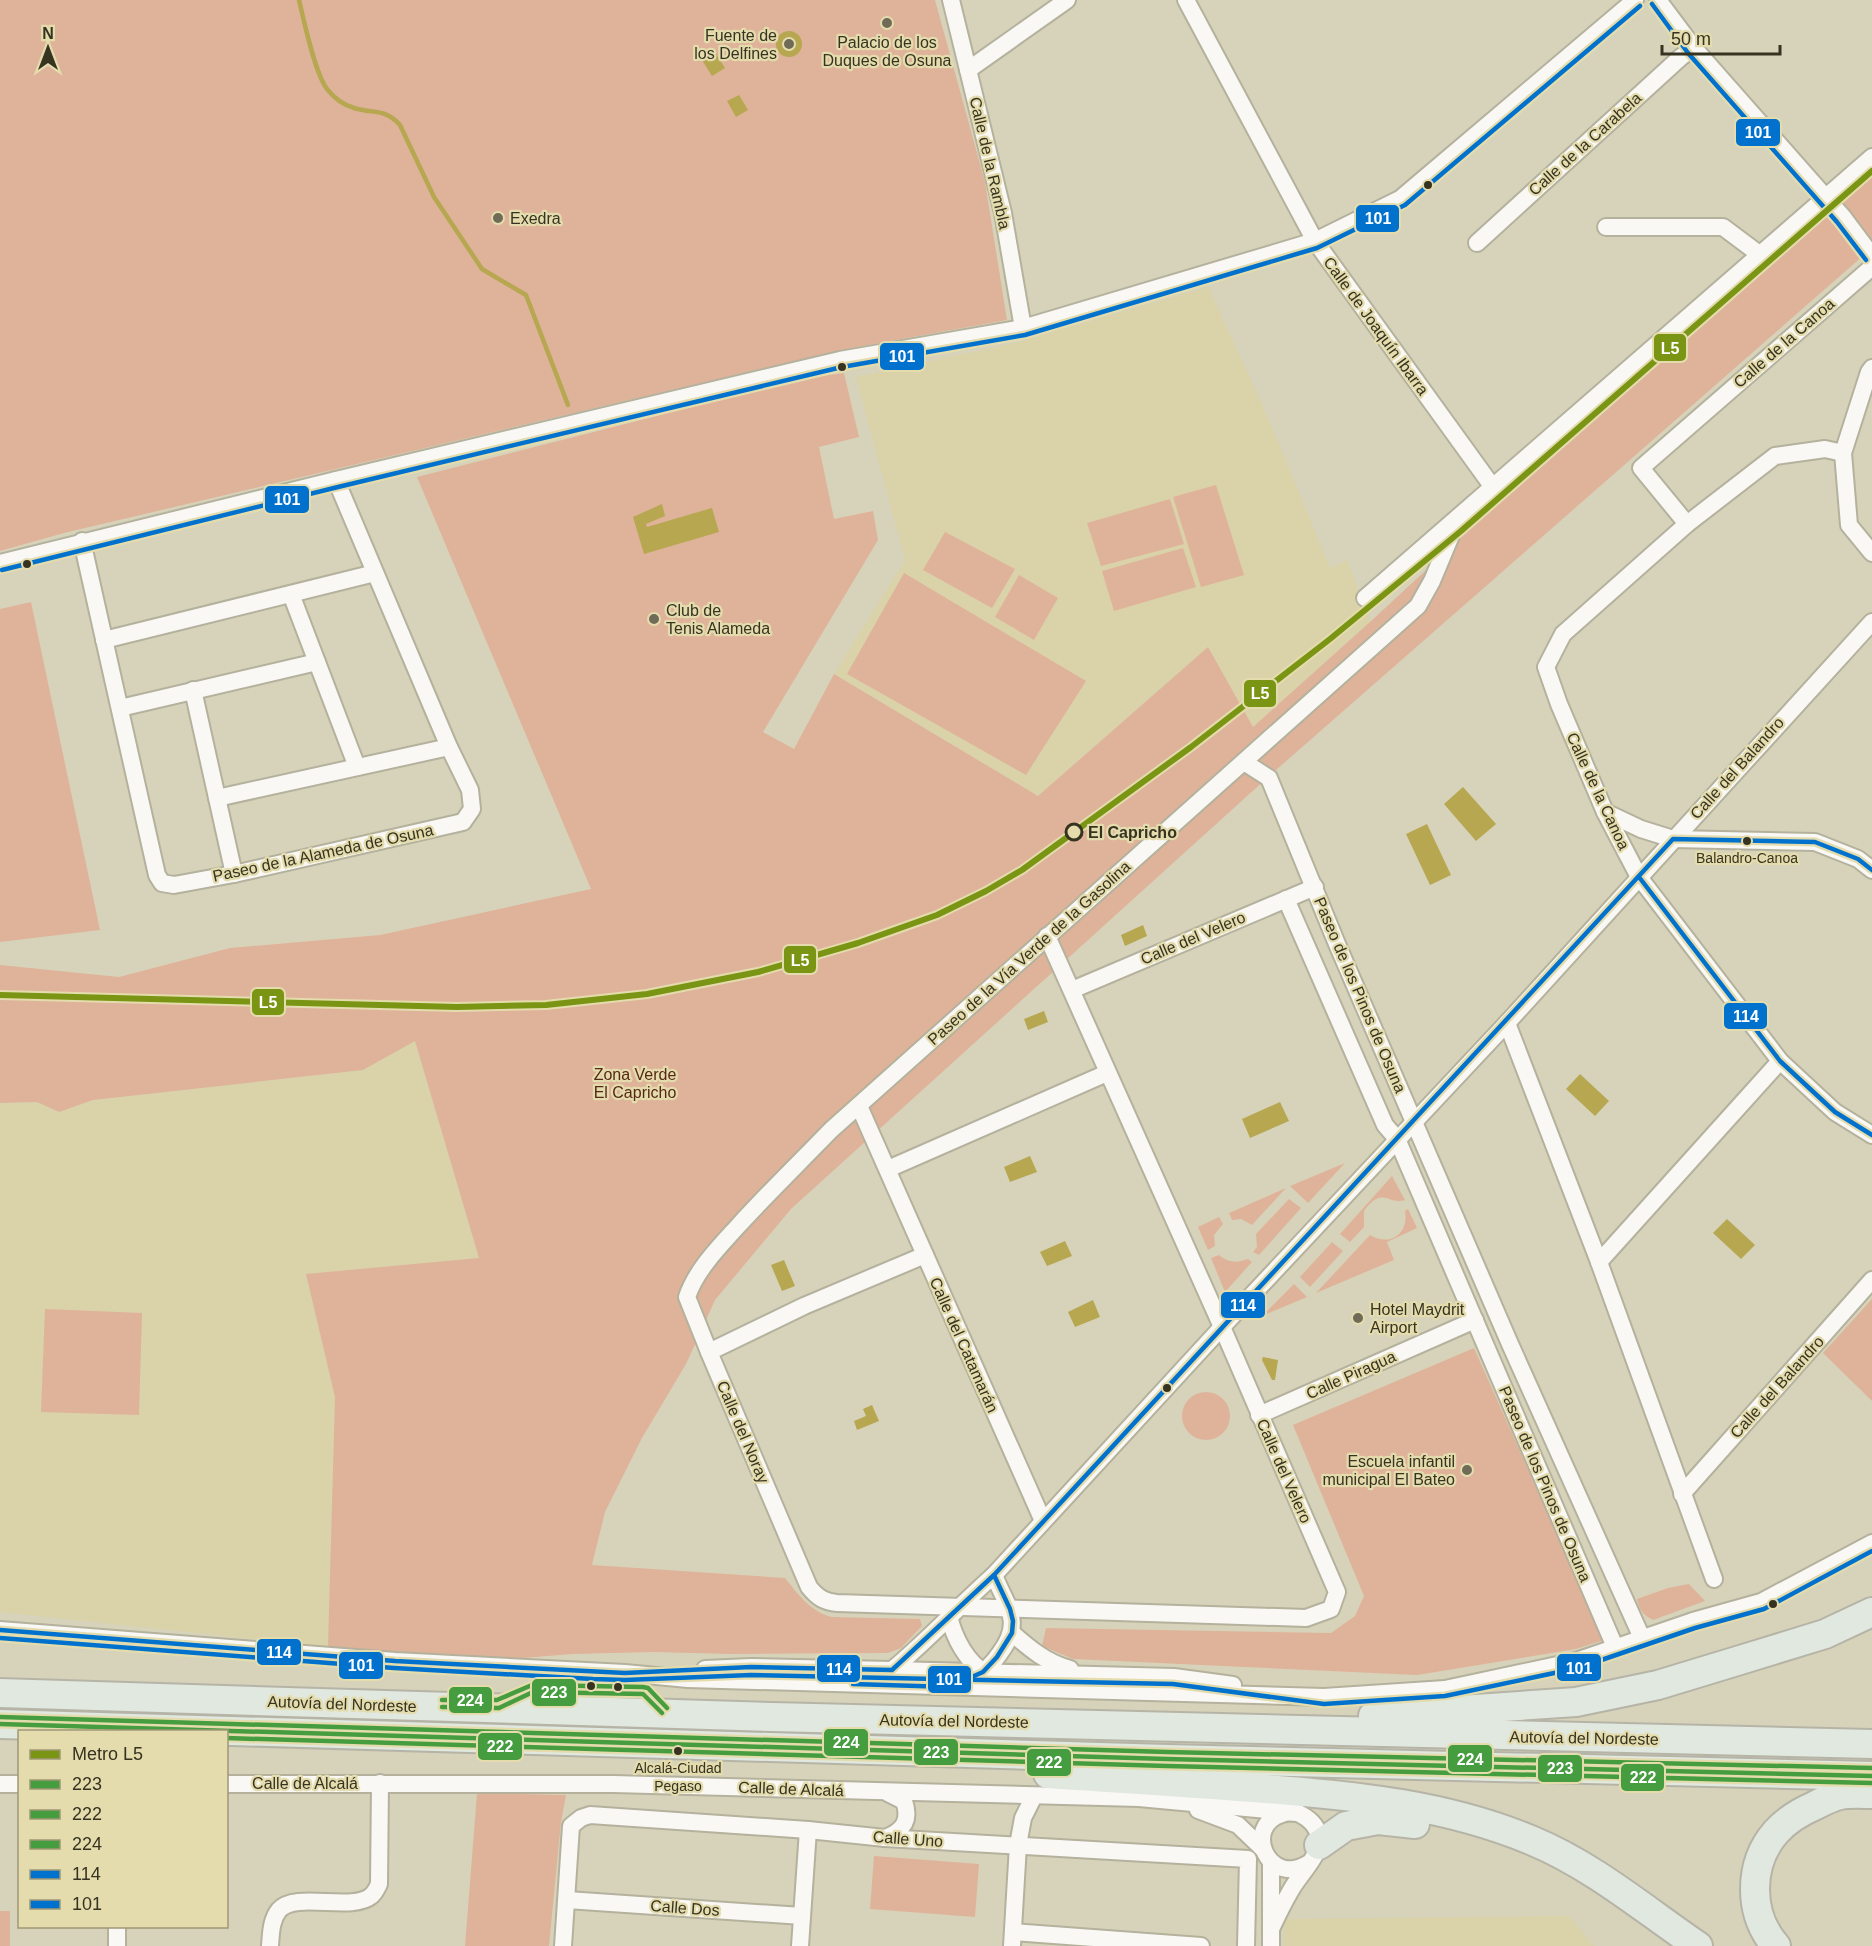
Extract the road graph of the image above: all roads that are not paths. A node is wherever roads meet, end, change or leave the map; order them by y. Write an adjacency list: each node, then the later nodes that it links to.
1 (951, 0): 7 (street, Calle de la Rambla)
2 (1067, 0): 7 (street)
3 (1186, 0): 11 (street, Calle de Joaquín Ibarra)
4 (1635, 0): 11 (street)
5 (1658, 0): 6 (street)
6 (1694, 48): 9 (street); 12 (street, Calle de la Carabela)
7 (968, 70): 16 (street, Calle de la Rambla)
8 (1872, 157): 9 (street)
9 (1825, 197): 13 (street); 14 (street)
10 (1606, 228): 13 (street)
11 (1315, 242): 16 (street); 20 (street, Calle de Joaquín Ibarra)
12 (1477, 243)
13 (1759, 254): 20 (street)
14 (1872, 255)
15 (1872, 267): 22 (street, Calle de la Canoa)
16 (1023, 328): 19 (street)
17 (1872, 368): 18 (street)
18 (1843, 453): 22 (street, Calle de la Canoa); 24 (street)
19 (336, 480): 23 (street); 26 (street, Paseo de la Alameda de Osuna)
20 (1492, 486): 21 (street)
21 (1458, 519): 28 (street); 35 (street, Paseo de la Vía Verde de la Gasolina)
22 (1687, 524): 38 (street, Calle de la Canoa)
23 (82, 541): 25 (street); 30 (street, Paseo de la Alameda de Osuna)
24 (1872, 553)
25 (0, 563)
26 (375, 573): 27 (street); 34 (street, Paseo de la Alameda de Osuna)
27 (291, 594): 30 (street); 31 (street)
28 (1365, 598)
29 (1872, 622): 39 (street, Calle del Balandro)
30 (104, 640): 33 (street, Paseo de la Alameda de Osuna)
31 (317, 662): 32 (street); 36 (street)
32 (193, 690): 33 (street); 37 (street)
33 (120, 708): 41 (street, Paseo de la Alameda de Osuna)
34 (449, 747): 36 (street); 41 (street, Paseo de la Alameda de Osuna)
35 (1244, 762): 43 (street, Paseo de los Pinos de Osuna); 45 (street, Paseo de la Vía Verde de la Gasolina)
36 (357, 767): 37 (street)
37 (217, 798): 41 (street)
38 (1605, 812): 39 (street); 42 (street, Calle de la Canoa)
39 (1673, 839): 40 (street); 42 (street, Calle del Balandro)
40 (1872, 870)
41 (234, 874)
42 (1639, 877): 47 (street, Calle del Balandro); 48 (street, Calle de la Canoa)
43 (1315, 887): 44 (street, Calle del Velero); 51 (street, Paseo de los Pinos de Osuna)
44 (1286, 899): 46 (street, Calle del Velero); 53 (street, Paseo de los Pinos de Osuna)
45 (1047, 936): 46 (street, Calle del Velero); 50 (street, Paseo de la Vía Verde de la Gasolina)
46 (1072, 990): 49 (street, Calle del Velero)
47 (1507, 1023): 51 (street, Calle del Balandro); 56 (street)
48 (1780, 1061): 52 (street, Calle de la Canoa); 56 (street)
49 (1107, 1073): 54 (street); 60 (street, Calle del Velero)
50 (859, 1106): 54 (street, Calle del Catamarán); 62 (street, Paseo de la Vía Verde de la Gasolina)
51 (1414, 1122): 53 (street, Calle del Balandro); 57 (street, Paseo de los Pinos de Osuna)
52 (1872, 1135)
53 (1397, 1139): 59 (street, Paseo de los Pinos de Osuna); 60 (street, Calle del Balandro)
54 (888, 1169): 55 (street, Calle del Catamarán)
55 (925, 1255): 62 (street); 65 (street, Calle del Catamarán)
56 (1599, 1262): 64 (street)
57 (1479, 1272): 59 (street, Paseo de los Pinos de Osuna); 61 (street, Paseo de los Pinos de Osuna)
58 (1872, 1280): 64 (street, Calle del Balandro)
59 (1475, 1320): 61 (street); 63 (street, Calle Piragua); 75 (street, Paseo de los Pinos de Osuna)
60 (1221, 1327): 63 (street, Calle del Velero); 65 (street, Calle del Balandro)
61 (1510, 1344): 74 (street, Paseo de los Pinos de Osuna)
62 (709, 1352): 70 (street, Calle del Noray)
63 (1259, 1415): 69 (street, Calle del Velero)
64 (1682, 1494): 68 (street)
65 (1043, 1521): 67 (street, Calle del Balandro)
66 (1872, 1543): 74 (street)
67 (994, 1575): 69 (street); 70 (street, Calle del Balandro)
68 (1714, 1579)
69 (1010, 1609): 70 (street, Calle del Velero); 73 (street)
70 (953, 1612): 76 (street, Calle del Balandro); 77 (street)
71 (1872, 1612): 87 (highway)
72 (0, 1630): 78 (street)
73 (1012, 1634): 77 (street); 79 (street)
74 (1642, 1638): 75 (street)
75 (1615, 1647): 83 (street)
76 (892, 1670): 77 (street); 78 (street)
77 (983, 1672): 79 (street); 80 (street); 81 (street)
78 (625, 1673): 80 (street)
79 (1097, 1676): 83 (street)
80 (950, 1687): 81 (street)
81 (1043, 1690): 83 (street)
82 (0, 1693): 87 (highway, Autovía del Nordeste)
83 (1324, 1697)
84 (0, 1724): 85 (highway, Autovía del Nordeste)
85 (191, 1730)
86 (228, 1731): 88 (highway, Autovía del Nordeste)
87 (1310, 1731): 89 (highway, Autovía del Nordeste)
88 (287, 1733): 90 (highway, Autovía del Nordeste); 118 (highway)
89 (1872, 1744)
90 (1872, 1776)
91 (380, 1783): 94 (street, Calle de Alcalá); 95 (street, Calle de Alcalá); 111 (street)
92 (0, 1784): 93 (street)
93 (18, 1784)
94 (228, 1784)
95 (887, 1792): 97 (street, Calle de Alcalá); 101 (street)
96 (1872, 1794): 119 (highway)
97 (1034, 1796): 98 (street, Calle de Alcalá); 102 (street)
98 (1138, 1798): 99 (street, Calle de Alcalá); 104 (street, Calle de Alcalá)
99 (1298, 1813): 103 (street); 104 (street)
100 (808, 1830): 101 (street, Calle Uno); 105 (street, Calle Uno); 106 (street)
101 (885, 1838): 102 (street, Calle Uno)
102 (1018, 1845): 109 (street); 115 (street, Calle Uno)
103 (1314, 1854): 104 (street); 107 (street); 117 (highway)
104 (1267, 1856): 107 (street)
105 (567, 1900): 106 (street, Calle Dos); 112 (street)
106 (802, 1916): 113 (street)
107 (1272, 1927): 116 (street)
108 (117, 1928): 110 (street)
109 (1012, 1939): 114 (street)
110 (117, 1946)
111 (270, 1946)
112 (562, 1946)
113 (800, 1946)
114 (1201, 1946)
115 (1246, 1946)
116 (1271, 1946)
117 (1666, 1946)
118 (1698, 1946)
119 (1776, 1946)

